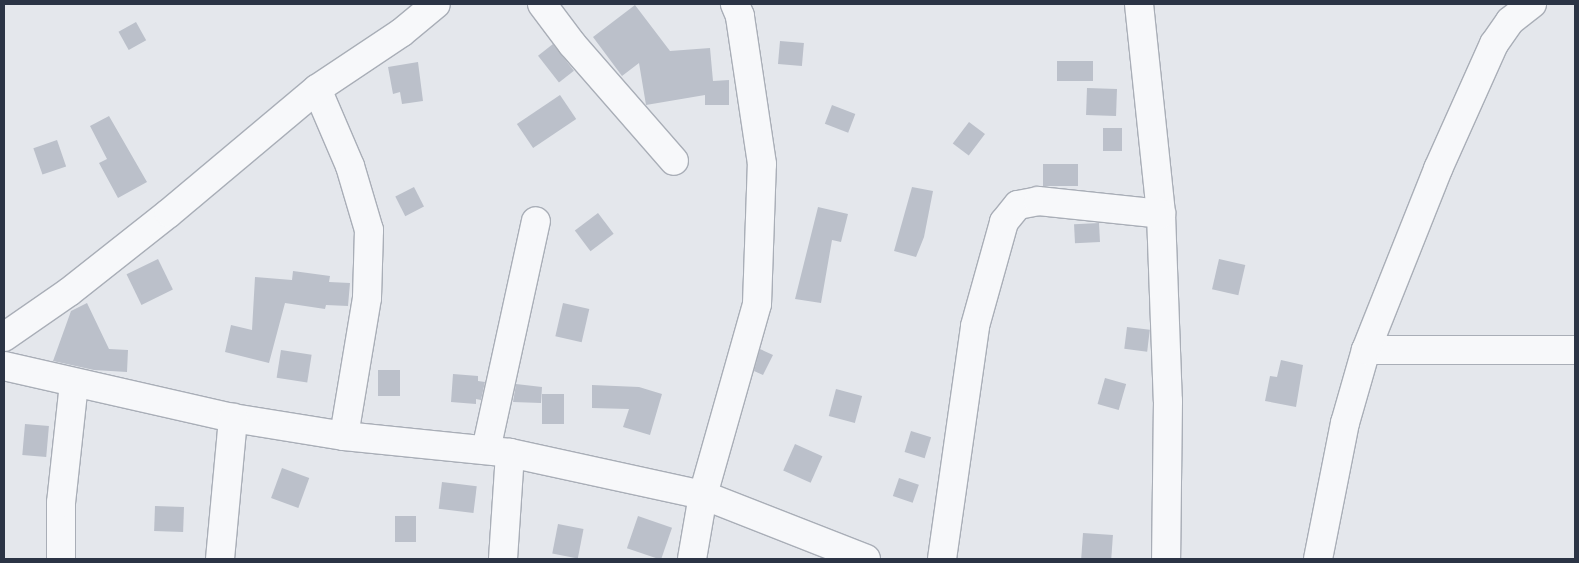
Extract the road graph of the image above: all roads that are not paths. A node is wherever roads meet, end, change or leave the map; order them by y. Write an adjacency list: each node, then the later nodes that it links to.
1 (436, 4): 6 (street)
2 (542, 4): 7 (street)
3 (735, 4): 18 (street)
4 (1139, 4): 8 (street)
5 (1532, 4): 11 (street)
6 (317, 89): 10 (street); 16 (street)
7 (674, 161)
8 (1161, 214): 24 (street); 25 (street)
9 (536, 221): 17 (street)
10 (4, 337)
11 (1366, 350): 12 (street); 26 (street)
12 (1575, 350)
13 (4, 366): 14 (street)
14 (74, 384): 15 (street); 19 (street)
15 (233, 418): 16 (street); 20 (street)
16 (344, 436): 17 (street)
17 (498, 451): 18 (street); 21 (street)
18 (703, 495): 22 (street); 23 (street)
19 (61, 559)
20 (220, 559)
21 (504, 559)
22 (692, 559)
23 (866, 559)
24 (942, 559)
25 (1166, 559)
26 (1318, 559)

